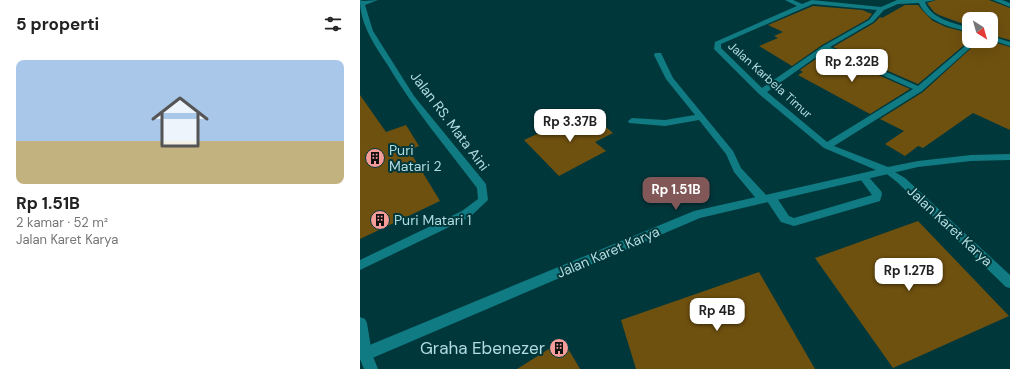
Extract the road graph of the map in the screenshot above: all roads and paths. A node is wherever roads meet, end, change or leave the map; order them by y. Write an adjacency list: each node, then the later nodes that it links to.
1 (375, 0): 6 (street)
2 (788, 0): 8 (street)
3 (932, 0): 5 (street, Jalan Karbela Timur)
4 (996, 0): 7 (street)
5 (921, 2): 9 (street, Jalan Karbela Timur); 10 (street)
6 (360, 3): 25 (street, Jalan RS. Mata Aini)
7 (1010, 5)
8 (802, 6): 9 (street, Jalan Karbela Timur); 17 (street, Jalan Karbela Timur)
9 (882, 9): 13 (street)
10 (962, 27)
11 (998, 40): 12 (street)
12 (1010, 44)
13 (825, 47): 16 (street); 17 (street)
14 (967, 48): 16 (street)
15 (658, 55): 18 (street)
16 (919, 89): 20 (street)
17 (762, 92): 20 (street, Jalan Karbela Timur)
18 (702, 117): 19 (street); 24 (street)
19 (632, 121)
20 (827, 146): 22 (street, Jalan Karbela Timur)
21 (1010, 157): 22 (street, Jalan Karet Karya)
22 (888, 171): 23 (street, Jalan Karet Karya); 26 (street, Jalan Karet Karya)
23 (863, 176): 24 (street, Jalan Karet Karya); 24 (street)
24 (767, 199): 28 (street, Jalan Karet Karya)
25 (360, 265)
26 (1010, 283)
27 (360, 323): 28 (street)
28 (363, 355): 29 (street)
29 (371, 369)

